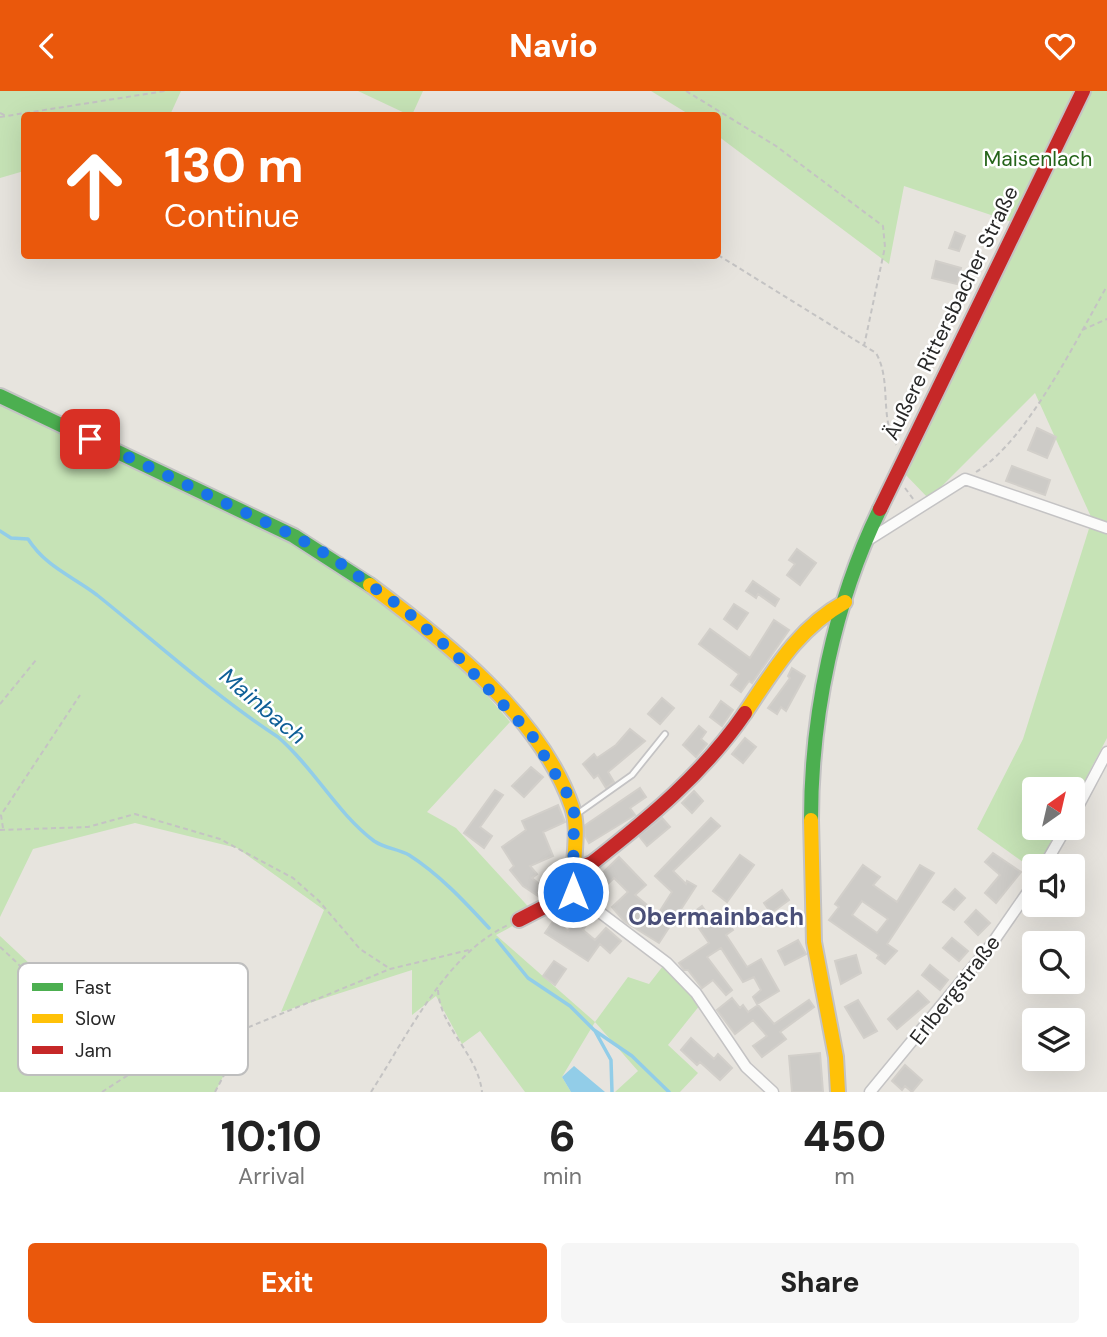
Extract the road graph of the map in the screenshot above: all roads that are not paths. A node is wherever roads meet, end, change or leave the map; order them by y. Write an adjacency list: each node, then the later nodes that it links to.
1 (1083, 91): 4 (street, Äußere Rittersbacher Straße)
2 (0, 396): 9 (street)
3 (1107, 528): 4 (street)
4 (860, 549): 5 (street, Äußere Rittersbacher Straße)
5 (845, 602): 10 (street); 15 (street, Äußere Rittersbacher Straße)
6 (665, 734): 9 (lane)
7 (1107, 752): 8 (street)
8 (1085, 793)
9 (573, 816): 10 (street)
10 (574, 871): 11 (street)
11 (573, 892): 13 (street); 14 (street)
12 (1022, 900): 16 (street, Erlbergstraße)
13 (519, 920)
14 (773, 1092)
15 (838, 1092)
16 (870, 1092)

